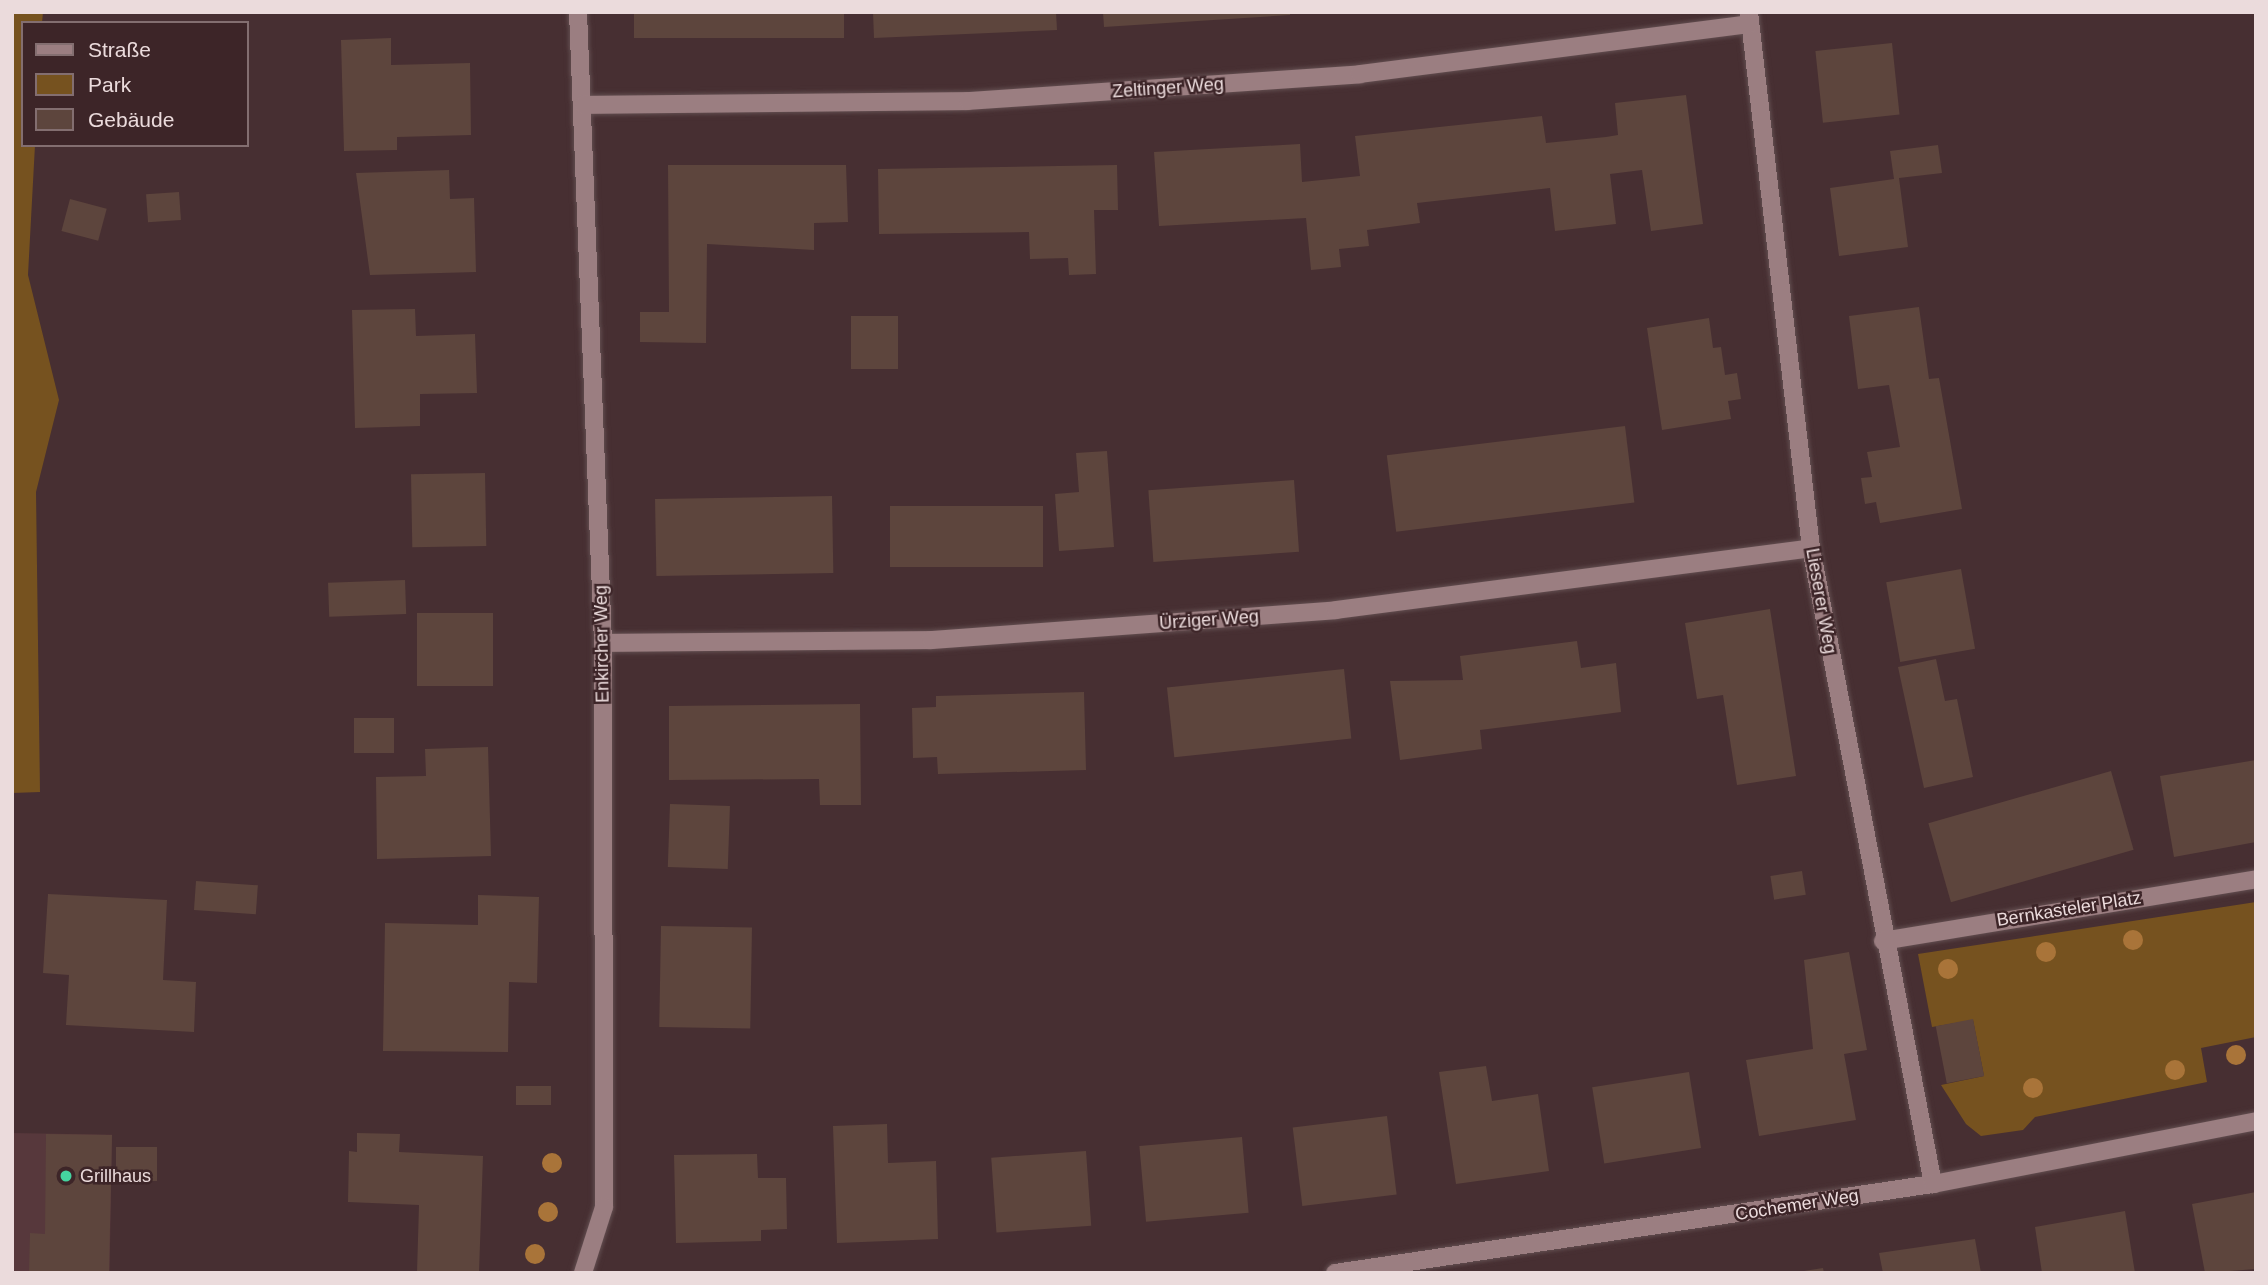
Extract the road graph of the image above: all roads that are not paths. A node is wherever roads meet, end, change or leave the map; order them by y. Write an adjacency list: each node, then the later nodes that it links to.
1 (578, 12): 3 (street, Enkircher Weg)
2 (1749, 18): 3 (street, Zeltinger Weg); 4 (street, Lieserer Weg)
3 (584, 105): 5 (street, Enkircher Weg)
4 (1811, 548): 5 (street, Ürziger Weg); 7 (street, Lieserer Weg)
5 (603, 643): 10 (street, Enkircher Weg)
6 (2256, 879): 7 (street, Bernkasteler Platz)
7 (1883, 941): 9 (street, Lieserer Weg)
8 (2256, 1121): 9 (street, Cochemer Weg)
9 (1933, 1184): 11 (street, Cochemer Weg)
10 (583, 1273)
11 (1335, 1273)

